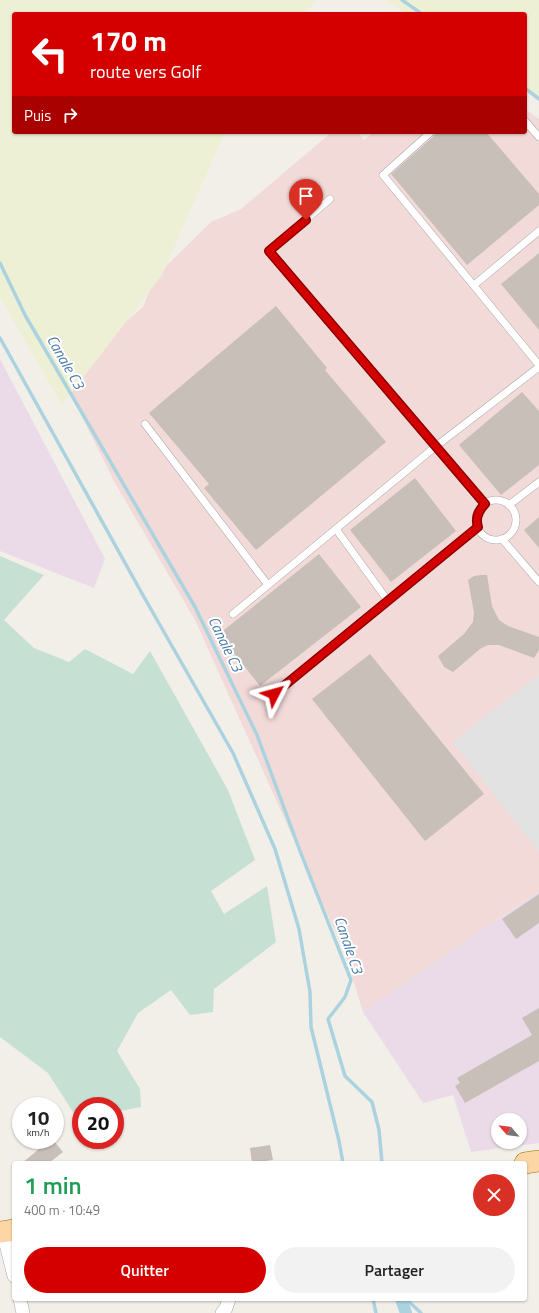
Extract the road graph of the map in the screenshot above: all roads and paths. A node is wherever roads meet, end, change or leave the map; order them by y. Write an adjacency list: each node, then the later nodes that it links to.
1 (527, 123): 3 (lane)
2 (429, 134): 6 (lane)
3 (539, 137)
4 (330, 199): 9 (lane)
5 (539, 231): 6 (lane)
6 (474, 285): 7 (lane)
7 (539, 366): 9 (lane)
8 (146, 424): 17 (lane)
9 (435, 447): 11 (lane); 14 (lane)
10 (539, 482): 12 (lane)
11 (485, 504): 12 (lane); 13 (lane)
12 (509, 505): 15 (lane)
13 (478, 527): 15 (lane); 18 (lane)
14 (336, 529): 17 (lane); 18 (lane)
15 (502, 539): 16 (lane)
16 (539, 582)
17 (268, 585): 19 (lane)
18 (388, 601): 20 (lane)
19 (232, 614)
20 (274, 694)
21 (539, 1161): 22 (main road)
22 (527, 1163)
23 (6, 1231): 24 (street)
24 (12, 1265)
25 (20, 1301): 27 (street)
26 (228, 1301): 28 (street)
27 (23, 1313)
28 (222, 1313)

